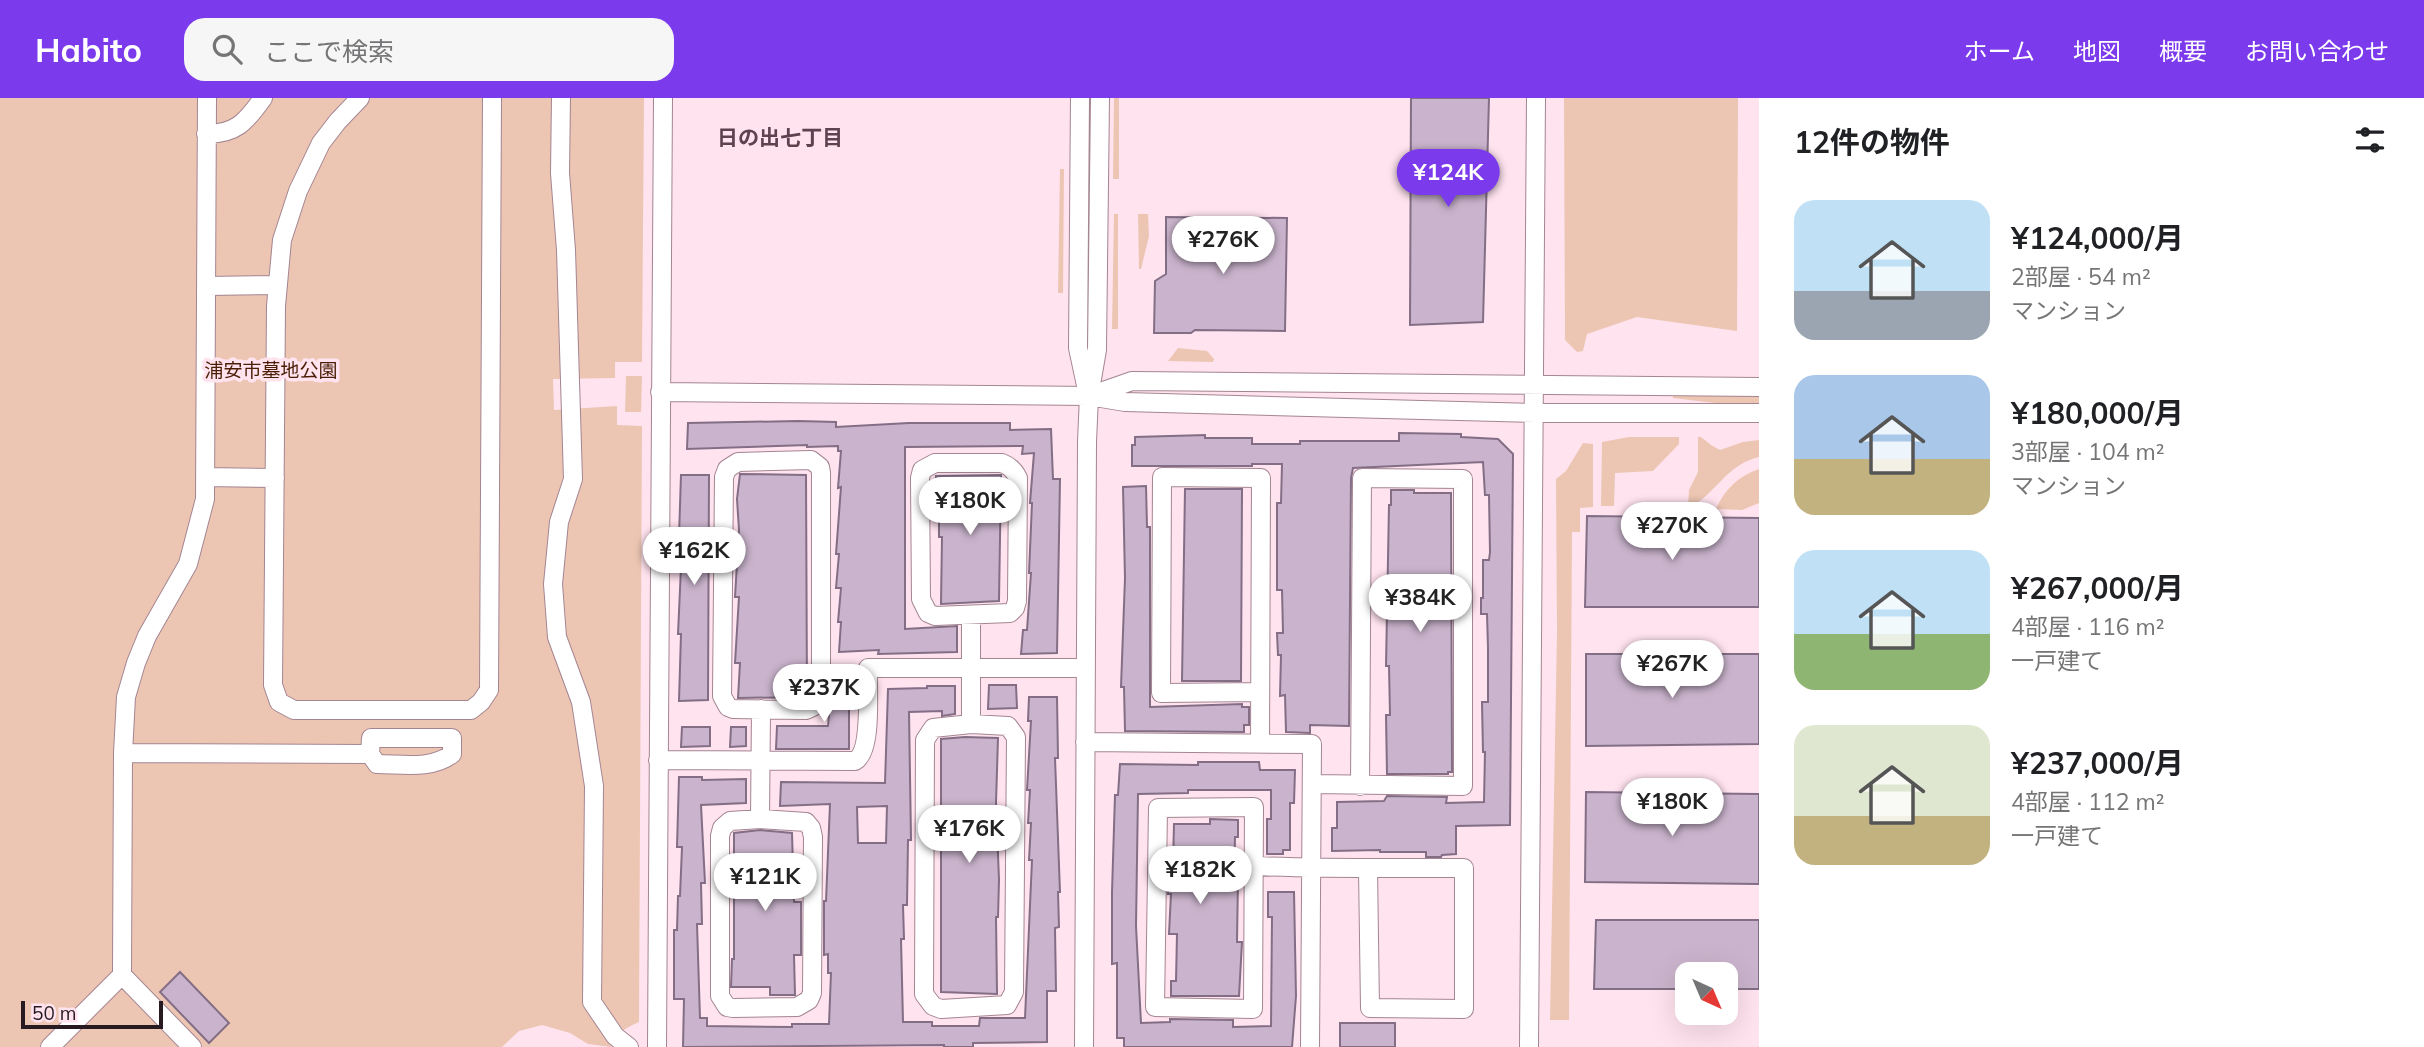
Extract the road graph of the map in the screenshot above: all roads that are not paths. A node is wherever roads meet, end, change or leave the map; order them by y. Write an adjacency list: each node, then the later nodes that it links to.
1 (207, 98): 10 (street)
2 (262, 98): 10 (street)
3 (360, 98): 11 (street)
4 (492, 98): 20 (street)
5 (561, 98): 42 (street)
6 (663, 98): 15 (street)
7 (1080, 98): 16 (street)
8 (1100, 98): 16 (street)
9 (1536, 98): 13 (street)
10 (206, 134): 12 (street)
11 (278, 285): 12 (street); 20 (street)
12 (207, 286): 19 (street)
13 (1535, 385): 14 (street); 16 (street); 17 (street)
14 (1759, 387)
15 (660, 392): 16 (street); 31 (street)
16 (1089, 396): 17 (street); 23 (street)
17 (1535, 413): 18 (street); 46 (street)
18 (1759, 413)
19 (205, 477): 20 (street); 29 (street)
20 (275, 478)
21 (971, 616): 21 (street); 22 (street)
22 (971, 666): 23 (street); 26 (street); 32 (street)
23 (1086, 667): 27 (street)
24 (1260, 692): 24 (street); 28 (street)
25 (761, 709): 25 (street); 32 (street)
26 (971, 724): 26 (street)
27 (1085, 742): 28 (street); 44 (street)
28 (1260, 743): 33 (street)
29 (124, 753): 30 (street); 39 (street)
30 (370, 754)
31 (658, 760): 32 (street); 43 (street)
32 (760, 761): 35 (street)
33 (1313, 785): 34 (street); 38 (street)
34 (1360, 786): 34 (street)
35 (760, 819): 35 (street)
36 (1255, 866): 36 (street); 38 (street)
37 (1368, 868): 37 (street); 38 (street)
38 (1310, 869): 45 (street)
39 (122, 975): 40 (street); 41 (street)
40 (50, 1047)
41 (192, 1047)
42 (629, 1047)
43 (657, 1047)
44 (1084, 1047)
45 (1310, 1047)
46 (1529, 1047)

